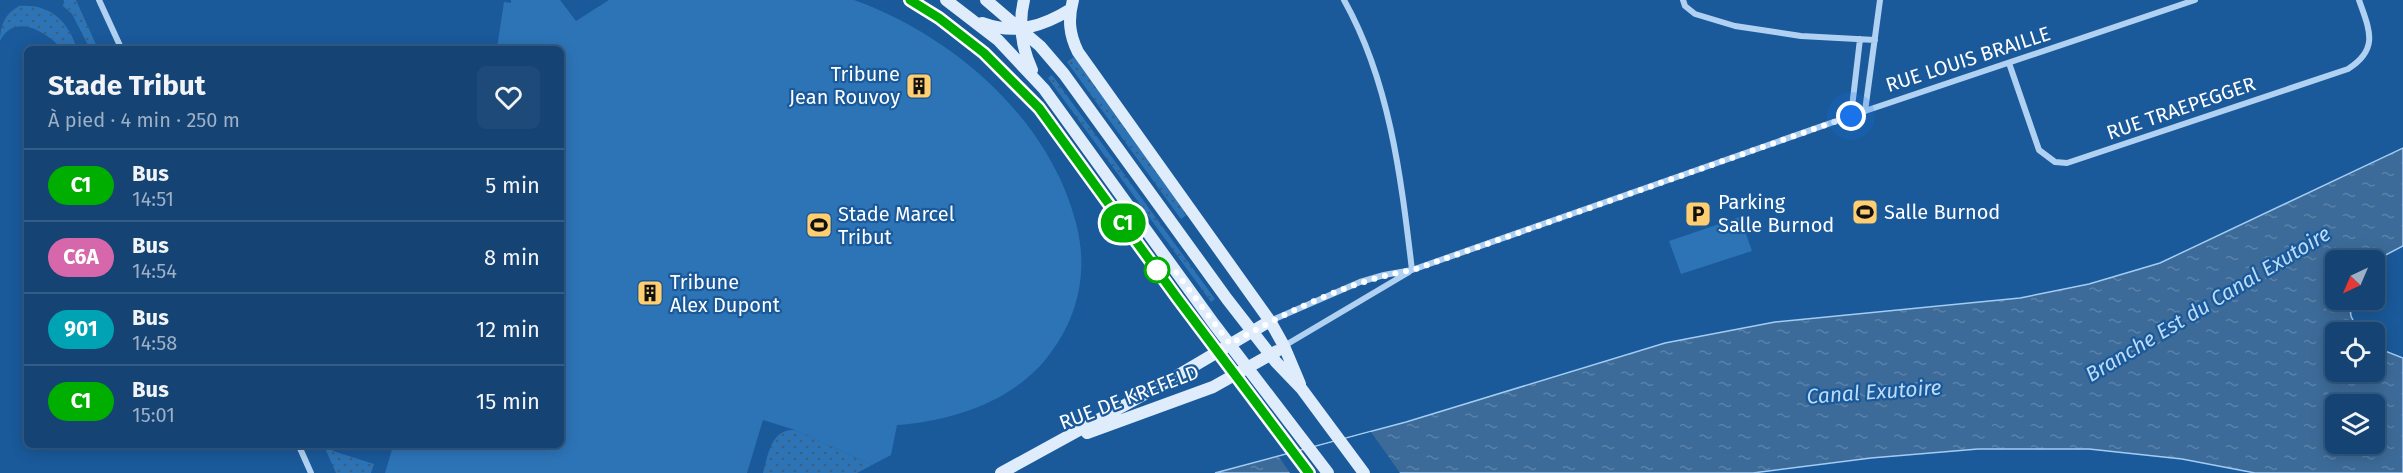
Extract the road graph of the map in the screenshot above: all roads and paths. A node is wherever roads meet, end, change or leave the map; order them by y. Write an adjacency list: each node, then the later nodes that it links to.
1 (99, 0): 15 (street)
2 (946, 0): 11 (street)
3 (986, 0): 12 (street)
4 (1024, 0): 12 (street)
5 (1345, 0): 20 (street)
6 (1683, 0): 13 (street)
7 (1880, 0): 14 (street)
8 (2195, 0): 16 (street, RUE LOUIS BRAILLE)
9 (2359, 0): 16 (street, RUE TRAEPEGGER)
10 (1072, 5): 12 (street); 21 (street)
11 (970, 17): 12 (street); 17 (street)
12 (1021, 29): 17 (street); 22 (street)
13 (1860, 39): 14 (street); 19 (street)
14 (1875, 40): 18 (street)
15 (120, 46)
16 (2009, 63): 18 (street, RUE LOUIS BRAILLE)
17 (1044, 89): 23 (street)
18 (1865, 111): 19 (street, RUE LOUIS BRAILLE)
19 (1851, 116): 20 (street, RUE LOUIS BRAILLE)
20 (1413, 270): 21 (street, RUE LOUIS BRAILLE); 24 (street, RUE LOUIS BRAILLE)
21 (1270, 321): 22 (street, RUE DE KREFELD); 24 (street)
22 (1251, 332): 23 (street, RUE DE KREFELD); 25 (street)
23 (1230, 344): 26 (street); 29 (street, RUE DE KREFELD)
24 (1284, 346): 25 (street, RUE DE KREFELD); 27 (street)
25 (1270, 355): 26 (street, RUE DE KREFELD); 27 (street)
26 (1249, 368): 29 (street, RUE DE KREFELD); 32 (street)
27 (1301, 388): 33 (street)
28 (300, 448): 30 (street)
29 (1050, 448): 31 (street, RUE DE KREFELD)
30 (312, 473)
31 (1001, 473)
32 (1328, 473)
33 (1364, 473)

